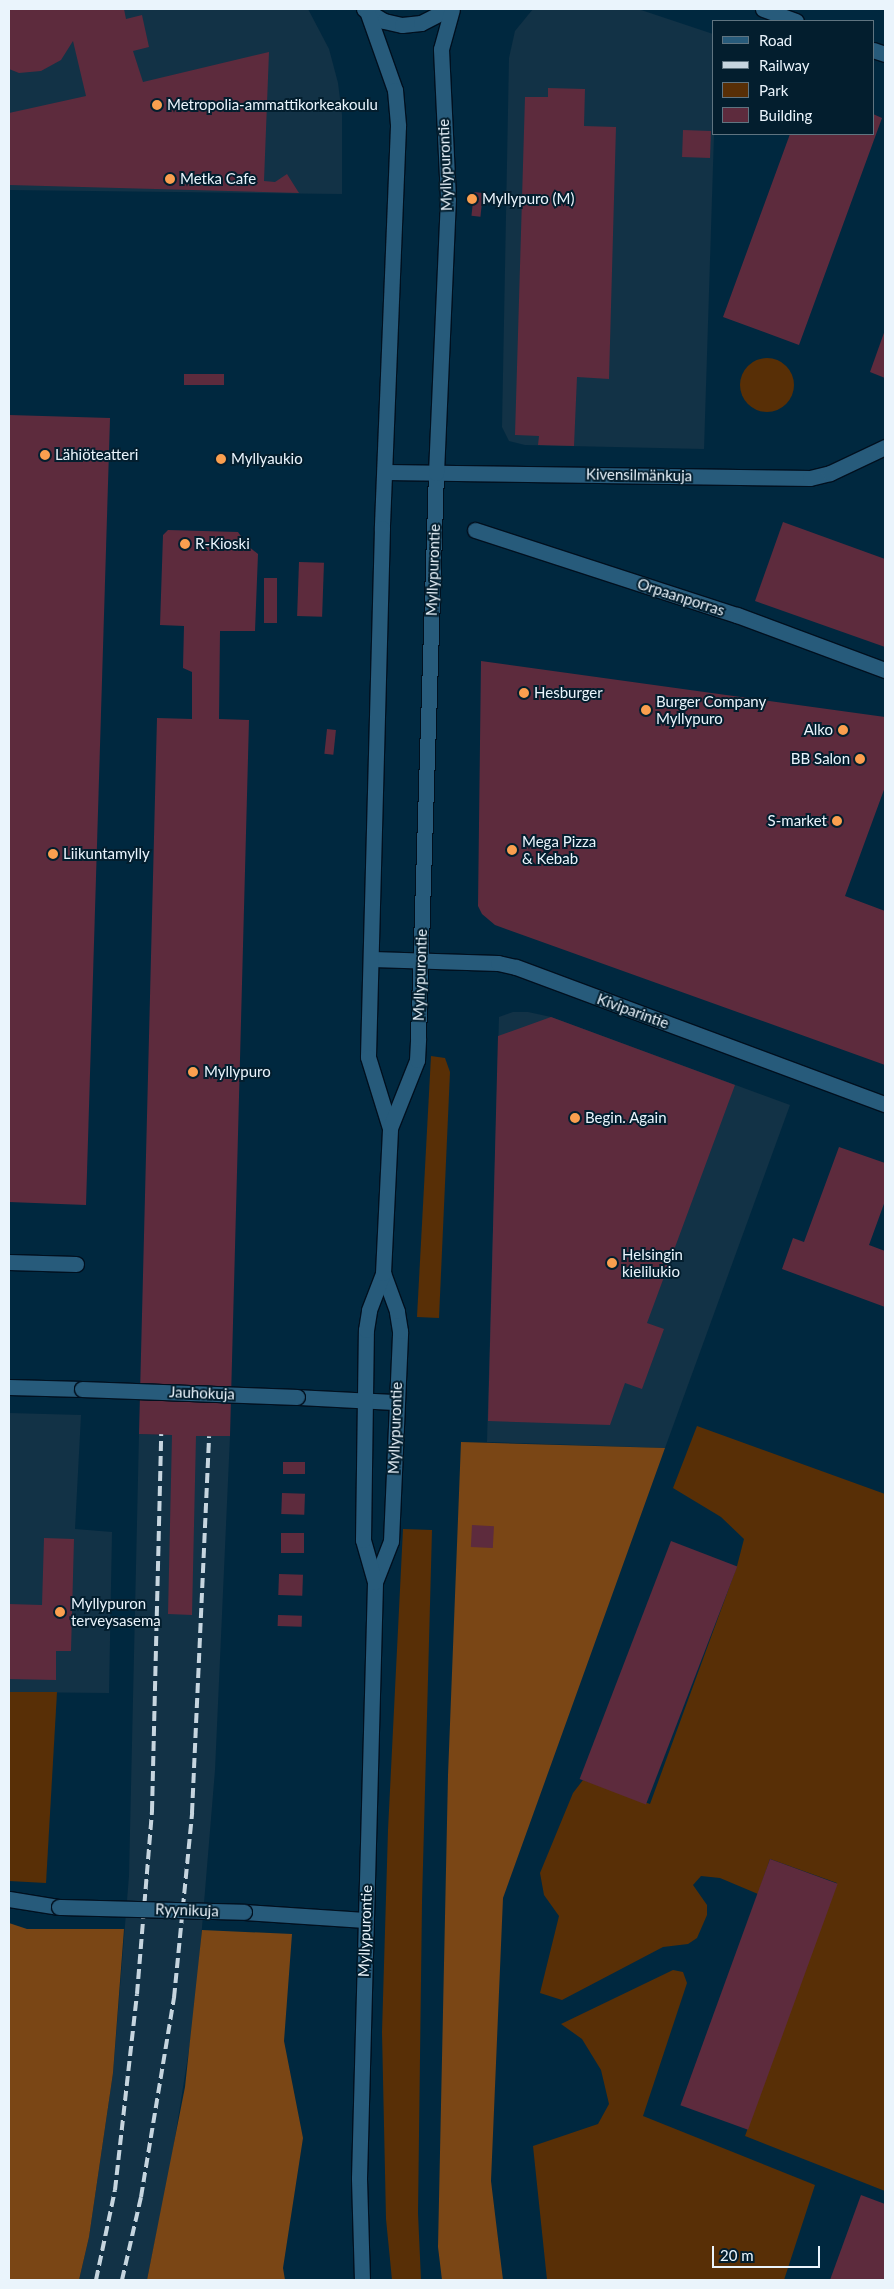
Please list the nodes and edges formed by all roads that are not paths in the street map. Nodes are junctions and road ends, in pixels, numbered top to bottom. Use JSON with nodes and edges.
{"nodes":[{"id":1,"x":449,"y":9,"type":"edge"},
{"id":2,"x":452,"y":9,"type":"edge"},
{"id":3,"x":763,"y":9,"type":"edge"},
{"id":4,"x":366,"y":10,"type":"edge"},
{"id":5,"x":793,"y":20,"type":"edge"},
{"id":6,"x":885,"y":447,"type":"edge"},
{"id":7,"x":386,"y":472,"type":"junction"},
{"id":8,"x":436,"y":473,"type":"junction"},
{"id":9,"x":475,"y":530,"type":"dead end"},
{"id":10,"x":885,"y":670,"type":"edge"},
{"id":11,"x":372,"y":959,"type":"junction"},
{"id":12,"x":421,"y":960,"type":"junction"},
{"id":13,"x":885,"y":1104,"type":"edge"},
{"id":14,"x":390,"y":1128,"type":"junction"},
{"id":15,"x":9,"y":1262,"type":"edge"},
{"id":16,"x":76,"y":1264,"type":"dead end"},
{"id":17,"x":383,"y":1273,"type":"junction"},
{"id":18,"x":9,"y":1387,"type":"edge"},
{"id":19,"x":366,"y":1401,"type":"junction"},
{"id":20,"x":396,"y":1402,"type":"junction"},
{"id":21,"x":375,"y":1582,"type":"junction"},
{"id":22,"x":9,"y":1899,"type":"edge"},
{"id":23,"x":365,"y":1920,"type":"junction"},
{"id":24,"x":362,"y":2280,"type":"edge"}],
"edges":[{"from":1,"to":4,"type":"main road"},
{"from":2,"to":8,"type":"main road","name":"Myllypurontie"},
{"from":3,"to":5,"type":"main road"},
{"from":4,"to":7,"type":"main road","name":"Myllypurontie"},
{"from":6,"to":8,"type":"main road","name":"Kivensilmänkuja"},
{"from":7,"to":8,"type":"main road","name":"Kivensilmänkuja"},
{"from":7,"to":11,"type":"main road","name":"Myllypurontie"},
{"from":8,"to":12,"type":"main road","name":"Myllypurontie"},
{"from":9,"to":10,"type":"main road","name":"Orpaanporras"},
{"from":11,"to":12,"type":"main road","name":"Kiviparintie"},
{"from":11,"to":14,"type":"main road","name":"Myllypurontie"},
{"from":12,"to":13,"type":"main road","name":"Kiviparintie"},
{"from":12,"to":14,"type":"main road","name":"Myllypurontie"},
{"from":14,"to":17,"type":"main road","name":"Myllypurontie"},
{"from":15,"to":16,"type":"main road"},
{"from":17,"to":19,"type":"main road","name":"Myllypurontie"},
{"from":17,"to":20,"type":"main road","name":"Myllypurontie"},
{"from":18,"to":19,"type":"main road","name":"Jauhokuja","bridge":true},
{"from":19,"to":20,"type":"main road","name":"Jauhokuja"},
{"from":19,"to":21,"type":"main road","name":"Myllypurontie"},
{"from":20,"to":21,"type":"main road","name":"Myllypurontie"},
{"from":21,"to":23,"type":"main road","name":"Myllypurontie"},
{"from":22,"to":23,"type":"main road","name":"Ryynikuja","bridge":true},
{"from":23,"to":24,"type":"main road","name":"Myllypurontie"}]}
